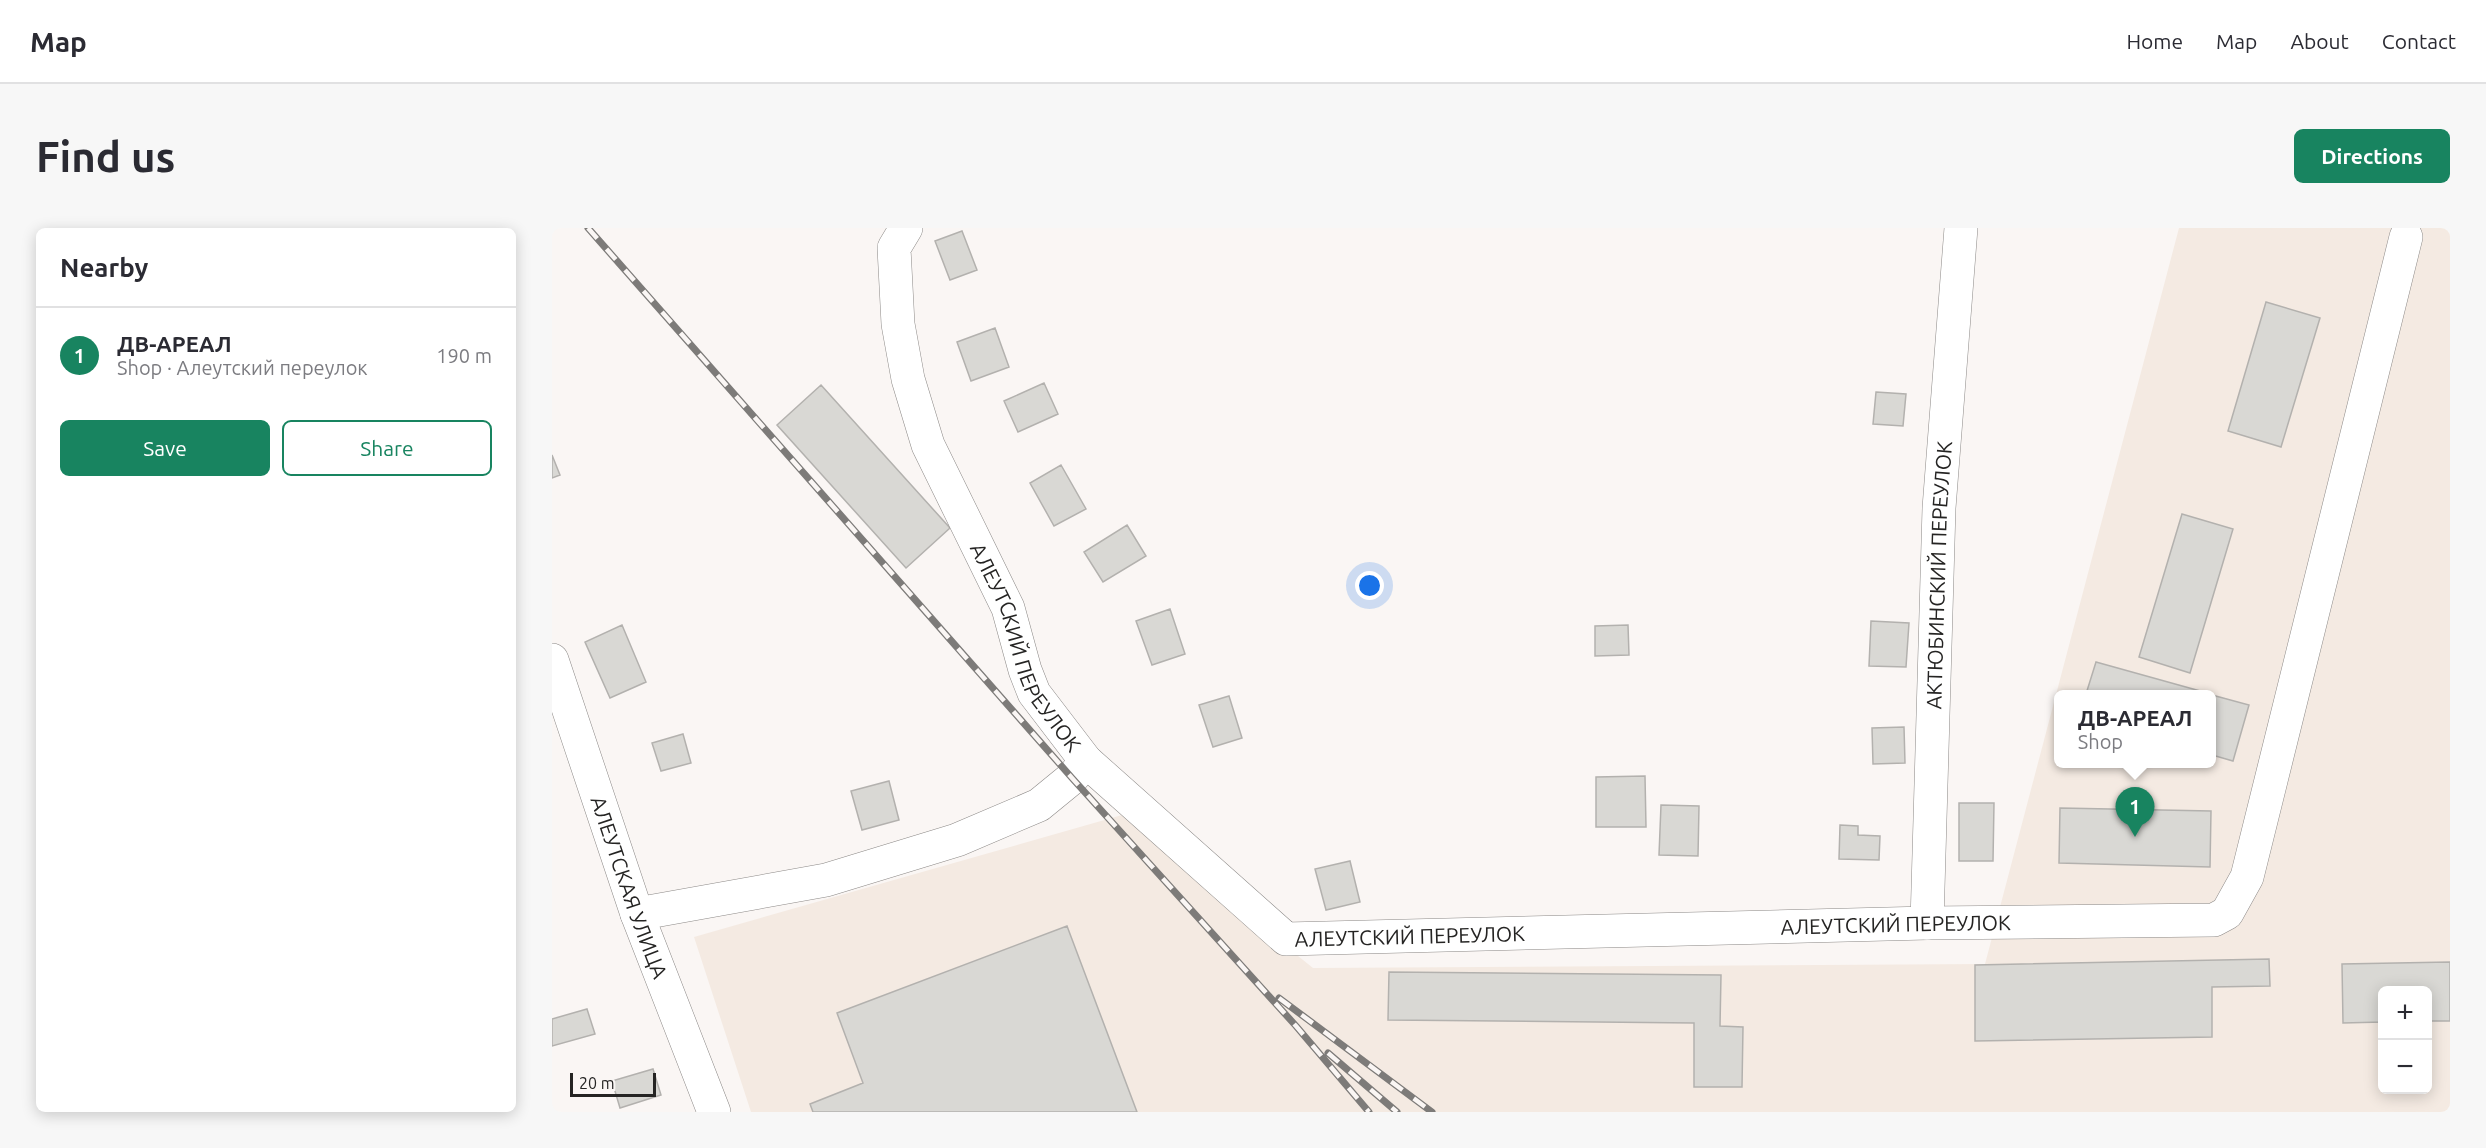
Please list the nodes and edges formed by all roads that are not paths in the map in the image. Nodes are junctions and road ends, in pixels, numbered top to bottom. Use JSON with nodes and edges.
{"nodes":[{"id":1,"x":1961,"y":228,"type":"edge"},
{"id":2,"x":2406,"y":237,"type":"dead end"},
{"id":3,"x":900,"y":238,"type":"edge"},
{"id":4,"x":552,"y":660,"type":"edge"},
{"id":5,"x":1086,"y":761,"type":"junction"},
{"id":6,"x":637,"y":914,"type":"junction"},
{"id":7,"x":1927,"y":923,"type":"junction"},
{"id":8,"x":714,"y":1112,"type":"edge"}],
"edges":[{"from":1,"to":7,"type":"street","name":"АКТЮБИНСКИЙ ПЕРЕУЛОК"},
{"from":2,"to":7,"type":"street","name":"АЛЕУТСКИЙ ПЕРЕУЛОК"},
{"from":3,"to":5,"type":"street","name":"АЛЕУТСКИЙ ПЕРЕУЛОК"},
{"from":4,"to":6,"type":"street","name":"АЛЕУТСКАЯ УЛИЦА"},
{"from":5,"to":6,"type":"street"},
{"from":5,"to":7,"type":"street","name":"АЛЕУТСКИЙ ПЕРЕУЛОК"},
{"from":6,"to":8,"type":"street","name":"АЛЕУТСКАЯ УЛИЦА"}]}
